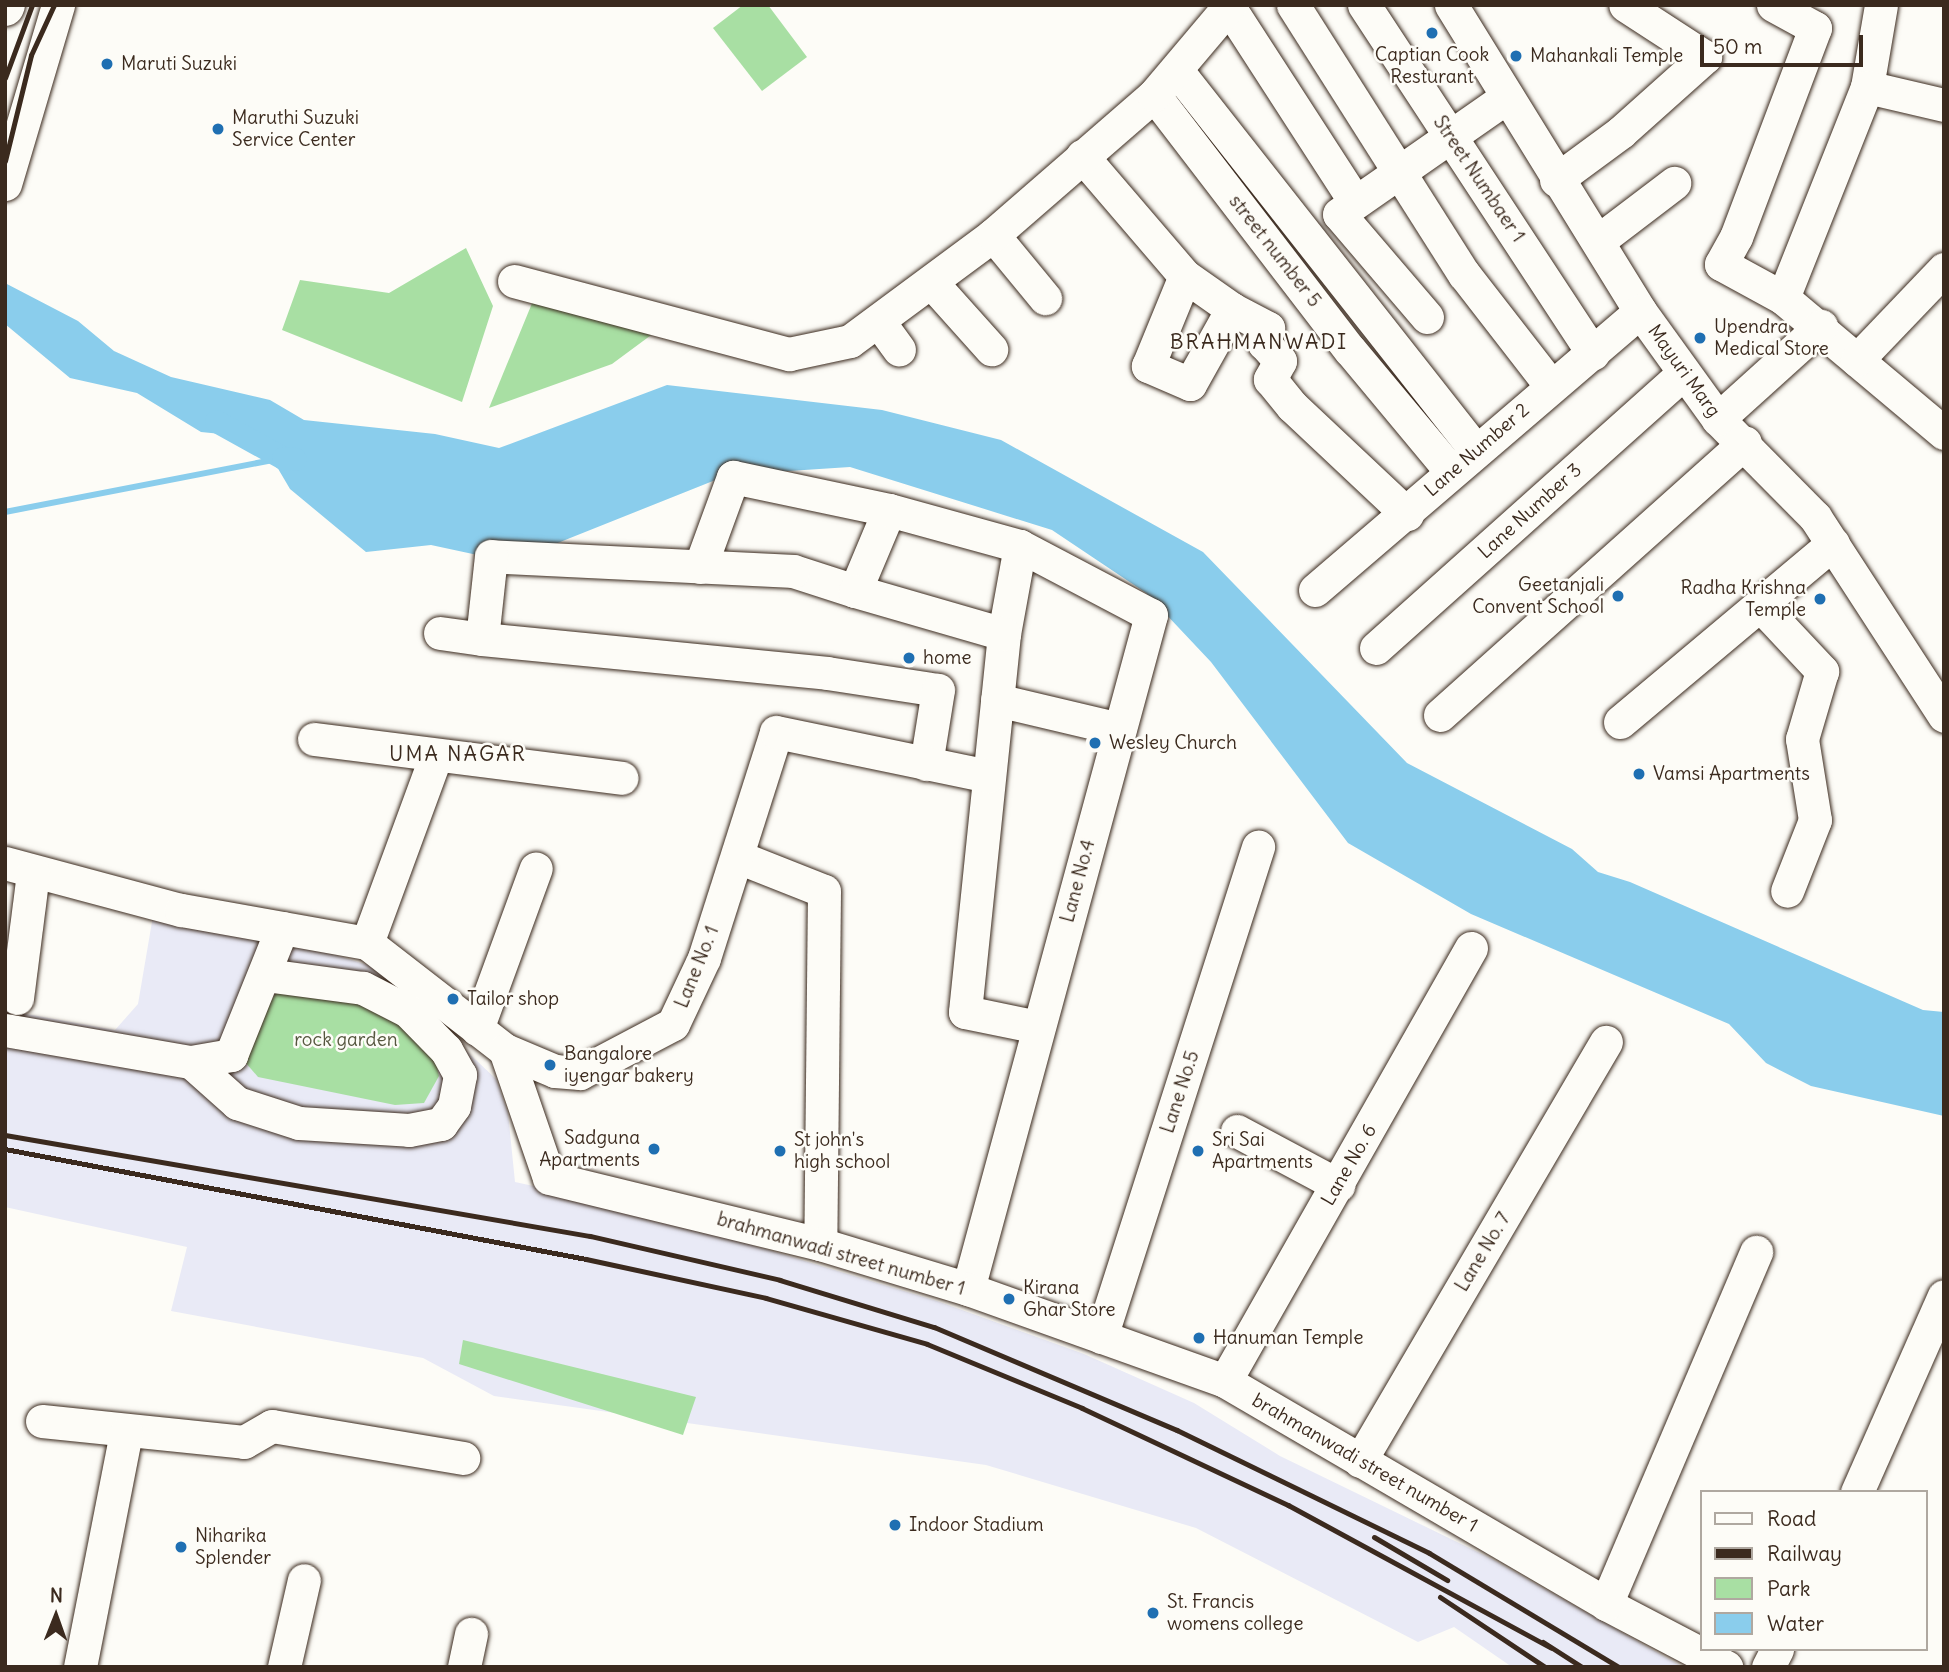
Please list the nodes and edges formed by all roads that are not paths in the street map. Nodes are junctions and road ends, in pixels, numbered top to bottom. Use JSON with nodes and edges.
{"nodes":[{"id":1,"x":58,"y":5,"type":"edge"},
{"id":2,"x":1293,"y":5,"type":"edge"},
{"id":3,"x":1364,"y":5,"type":"edge"},
{"id":4,"x":1451,"y":5,"type":"edge"},
{"id":5,"x":1625,"y":5,"type":"edge"},
{"id":6,"x":1773,"y":5,"type":"edge"},
{"id":7,"x":1881,"y":5,"type":"edge"},
{"id":8,"x":1229,"y":6,"type":"edge"},
{"id":9,"x":1178,"y":72,"type":"junction"},
{"id":10,"x":1867,"y":88,"type":"junction"},
{"id":11,"x":1154,"y":95,"type":"junction"},
{"id":12,"x":1507,"y":97,"type":"junction"},
{"id":13,"x":1944,"y":105,"type":"edge"},
{"id":14,"x":1450,"y":137,"type":"junction"},
{"id":15,"x":1082,"y":156,"type":"junction"},
{"id":16,"x":1401,"y":172,"type":"junction"},
{"id":17,"x":1556,"y":180,"type":"junction"},
{"id":18,"x":1674,"y":183,"type":"dead end"},
{"id":19,"x":5,"y":184,"type":"edge"},
{"id":20,"x":1355,"y":202,"type":"junction"},
{"id":21,"x":993,"y":235,"type":"junction"},
{"id":22,"x":1598,"y":241,"type":"junction"},
{"id":23,"x":1944,"y":269,"type":"edge"},
{"id":24,"x":1185,"y":276,"type":"junction"},
{"id":25,"x":514,"y":281,"type":"dead end"},
{"id":26,"x":932,"y":283,"type":"junction"},
{"id":27,"x":1045,"y":298,"type":"dead end"},
{"id":28,"x":1783,"y":298,"type":"junction"},
{"id":29,"x":1232,"y":309,"type":"junction"},
{"id":30,"x":1640,"y":311,"type":"junction"},
{"id":31,"x":1427,"y":317,"type":"dead end"},
{"id":32,"x":879,"y":322,"type":"junction"},
{"id":33,"x":1821,"y":326,"type":"junction"},
{"id":34,"x":991,"y":349,"type":"dead end"},
{"id":35,"x":899,"y":350,"type":"dead end"},
{"id":36,"x":1593,"y":353,"type":"junction"},
{"id":37,"x":1857,"y":360,"type":"junction"},
{"id":38,"x":1684,"y":373,"type":"junction"},
{"id":39,"x":1551,"y":386,"type":"junction"},
{"id":40,"x":1718,"y":419,"type":"junction"},
{"id":41,"x":1941,"y":424,"type":"edge"},
{"id":42,"x":1745,"y":442,"type":"junction"},
{"id":43,"x":1463,"y":460,"type":"junction"},
{"id":44,"x":889,"y":510,"type":"junction"},
{"id":45,"x":1407,"y":513,"type":"junction"},
{"id":46,"x":1833,"y":542,"type":"junction"},
{"id":47,"x":1020,"y":546,"type":"junction"},
{"id":48,"x":700,"y":567,"type":"junction"},
{"id":49,"x":1315,"y":590,"type":"dead end"},
{"id":50,"x":855,"y":591,"type":"junction"},
{"id":51,"x":1760,"y":605,"type":"junction"},
{"id":52,"x":440,"y":633,"type":"dead end"},
{"id":53,"x":1004,"y":634,"type":"junction"},
{"id":54,"x":482,"y":639,"type":"junction"},
{"id":55,"x":1377,"y":648,"type":"dead end"},
{"id":56,"x":997,"y":700,"type":"junction"},
{"id":57,"x":1440,"y":715,"type":"dead end"},
{"id":58,"x":1944,"y":716,"type":"edge"},
{"id":59,"x":1620,"y":722,"type":"dead end"},
{"id":60,"x":1120,"y":729,"type":"junction"},
{"id":61,"x":314,"y":739,"type":"dead end"},
{"id":62,"x":436,"y":755,"type":"junction"},
{"id":63,"x":926,"y":764,"type":"junction"},
{"id":64,"x":989,"y":776,"type":"junction"},
{"id":65,"x":622,"y":778,"type":"dead end"},
{"id":66,"x":1258,"y":848,"type":"dead end"},
{"id":67,"x":738,"y":857,"type":"junction"},
{"id":68,"x":19,"y":868,"type":"edge"},
{"id":69,"x":536,"y":868,"type":"dead end"},
{"id":70,"x":1787,"y":891,"type":"dead end"},
{"id":71,"x":282,"y":928,"type":"junction"},
{"id":72,"x":367,"y":943,"type":"junction"},
{"id":73,"x":1471,"y":948,"type":"dead end"},
{"id":74,"x":265,"y":975,"type":"junction"},
{"id":75,"x":17,"y":998,"type":"dead end"},
{"id":76,"x":1038,"y":1027,"type":"junction"},
{"id":77,"x":477,"y":1029,"type":"junction"},
{"id":78,"x":5,"y":1030,"type":"edge"},
{"id":79,"x":1606,"y":1042,"type":"dead end"},
{"id":80,"x":505,"y":1050,"type":"junction"},
{"id":81,"x":191,"y":1062,"type":"junction"},
{"id":82,"x":1237,"y":1131,"type":"dead end"},
{"id":83,"x":1338,"y":1185,"type":"junction"},
{"id":84,"x":820,"y":1244,"type":"junction"},
{"id":85,"x":1756,"y":1252,"type":"dead end"},
{"id":86,"x":968,"y":1289,"type":"junction"},
{"id":87,"x":1944,"y":1296,"type":"edge"},
{"id":88,"x":1101,"y":1337,"type":"junction"},
{"id":89,"x":1225,"y":1381,"type":"junction"},
{"id":90,"x":42,"y":1421,"type":"dead end"},
{"id":91,"x":126,"y":1432,"type":"junction"},
{"id":92,"x":463,"y":1458,"type":"dead end"},
{"id":93,"x":1360,"y":1461,"type":"junction"},
{"id":94,"x":1858,"y":1490,"type":"edge"},
{"id":95,"x":304,"y":1580,"type":"dead end"},
{"id":96,"x":1606,"y":1604,"type":"junction"},
{"id":97,"x":471,"y":1634,"type":"dead end"},
{"id":98,"x":1776,"y":1651,"type":"edge"},
{"id":99,"x":80,"y":1667,"type":"edge"},
{"id":100,"x":284,"y":1667,"type":"edge"},
{"id":101,"x":464,"y":1667,"type":"edge"},
{"id":102,"x":1726,"y":1667,"type":"edge"},
{"id":103,"x":1768,"y":1667,"type":"edge"}],
"edges":[{"from":1,"to":19,"type":"street"},
{"from":2,"to":16,"type":"street"},
{"from":3,"to":14,"type":"street","name":"Street Numbaer 1"},
{"from":4,"to":12,"type":"street","name":"Mayuri Marg"},
{"from":5,"to":17,"type":"street"},
{"from":6,"to":28,"type":"street"},
{"from":7,"to":10,"type":"street"},
{"from":8,"to":9,"type":"street"},
{"from":8,"to":20,"type":"street"},
{"from":9,"to":11,"type":"street"},
{"from":9,"to":43,"type":"street"},
{"from":10,"to":13,"type":"street"},
{"from":10,"to":28,"type":"street"},
{"from":11,"to":15,"type":"street"},
{"from":11,"to":43,"type":"street","name":"street number 5"},
{"from":12,"to":14,"type":"street"},
{"from":12,"to":17,"type":"street","name":"Mayuri Marg"},
{"from":14,"to":16,"type":"street"},
{"from":14,"to":36,"type":"street","name":"Street Numbaer 1"},
{"from":15,"to":21,"type":"street"},
{"from":15,"to":24,"type":"street"},
{"from":16,"to":20,"type":"street"},
{"from":16,"to":39,"type":"street"},
{"from":17,"to":22,"type":"street","name":"Mayuri Marg"},
{"from":18,"to":22,"type":"street"},
{"from":20,"to":31,"type":"street"},
{"from":21,"to":26,"type":"street"},
{"from":21,"to":27,"type":"street"},
{"from":22,"to":30,"type":"street","name":"Mayuri Marg"},
{"from":23,"to":37,"type":"street"},
{"from":24,"to":29,"type":"street"},
{"from":24,"to":29,"type":"street"},
{"from":25,"to":32,"type":"street"},
{"from":26,"to":32,"type":"street"},
{"from":26,"to":34,"type":"street"},
{"from":28,"to":33,"type":"street"},
{"from":29,"to":45,"type":"street"},
{"from":30,"to":36,"type":"street","name":"Lane Number 2"},
{"from":30,"to":38,"type":"street","name":"Mayuri Marg"},
{"from":32,"to":35,"type":"street"},
{"from":33,"to":37,"type":"street"},
{"from":33,"to":40,"type":"street"},
{"from":36,"to":39,"type":"street","name":"Lane Number 2"},
{"from":37,"to":41,"type":"street"},
{"from":38,"to":40,"type":"street","name":"Mayuri Marg"},
{"from":38,"to":55,"type":"street","name":"Lane Number 3"},
{"from":39,"to":43,"type":"street","name":"Lane Number 2"},
{"from":40,"to":42,"type":"street","name":"Mayuri Marg"},
{"from":42,"to":46,"type":"street","name":"Mayuri Marg"},
{"from":42,"to":57,"type":"street"},
{"from":43,"to":45,"type":"street","name":"Lane Number 2"},
{"from":44,"to":47,"type":"street"},
{"from":44,"to":48,"type":"street"},
{"from":44,"to":50,"type":"street"},
{"from":45,"to":49,"type":"street","name":"Lane Number 2"},
{"from":46,"to":51,"type":"street"},
{"from":46,"to":58,"type":"street","name":"Mayuri Marg"},
{"from":47,"to":53,"type":"street"},
{"from":47,"to":60,"type":"street","name":"Lane No.4"},
{"from":48,"to":50,"type":"street"},
{"from":48,"to":54,"type":"street"},
{"from":50,"to":53,"type":"street"},
{"from":51,"to":59,"type":"street"},
{"from":51,"to":70,"type":"street"},
{"from":52,"to":54,"type":"street"},
{"from":53,"to":56,"type":"street"},
{"from":54,"to":63,"type":"street"},
{"from":56,"to":60,"type":"street"},
{"from":56,"to":64,"type":"street"},
{"from":60,"to":76,"type":"street","name":"Lane No.4"},
{"from":61,"to":62,"type":"street"},
{"from":62,"to":65,"type":"street"},
{"from":62,"to":72,"type":"street"},
{"from":63,"to":64,"type":"street"},
{"from":63,"to":67,"type":"street","name":"Lane No. 1"},
{"from":64,"to":76,"type":"street"},
{"from":66,"to":88,"type":"street","name":"Lane No.5"},
{"from":67,"to":80,"type":"street","name":"Lane No. 1"},
{"from":67,"to":84,"type":"street"},
{"from":68,"to":71,"type":"street"},
{"from":68,"to":75,"type":"street"},
{"from":69,"to":77,"type":"street"},
{"from":71,"to":72,"type":"street"},
{"from":71,"to":74,"type":"street"},
{"from":72,"to":77,"type":"street"},
{"from":73,"to":83,"type":"street","name":"Lane No. 6"},
{"from":74,"to":81,"type":"street"},
{"from":74,"to":81,"type":"street"},
{"from":76,"to":86,"type":"street","name":"Lane No.4"},
{"from":77,"to":80,"type":"street"},
{"from":78,"to":81,"type":"street"},
{"from":79,"to":93,"type":"street","name":"Lane No. 7"},
{"from":80,"to":84,"type":"street","name":"brahmanwadi street number 1"},
{"from":82,"to":83,"type":"street"},
{"from":83,"to":89,"type":"street","name":"Lane No. 6"},
{"from":84,"to":86,"type":"street","name":"brahmanwadi street number 1"},
{"from":85,"to":96,"type":"street"},
{"from":86,"to":88,"type":"street","name":"brahmanwadi street number 1"},
{"from":87,"to":94,"type":"street"},
{"from":88,"to":89,"type":"street","name":"brahmanwadi street number 1"},
{"from":89,"to":93,"type":"street","name":"brahmanwadi street number 1"},
{"from":90,"to":91,"type":"street"},
{"from":91,"to":92,"type":"street"},
{"from":91,"to":99,"type":"street"},
{"from":93,"to":96,"type":"street","name":"brahmanwadi street number 1"},
{"from":95,"to":100,"type":"street"},
{"from":96,"to":102,"type":"street","name":"brahmanwadi street number 1"},
{"from":97,"to":101,"type":"street"},
{"from":98,"to":103,"type":"street"}]}
